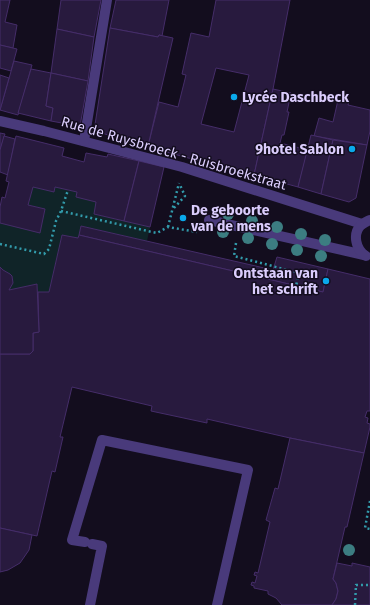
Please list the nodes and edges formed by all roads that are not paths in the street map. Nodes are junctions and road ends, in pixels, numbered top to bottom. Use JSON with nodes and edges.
{"nodes":[{"id":1,"x":107,"y":0,"type":"edge"},
{"id":2,"x":0,"y":121,"type":"edge"},
{"id":3,"x":84,"y":141,"type":"junction"},
{"id":4,"x":209,"y":220,"type":"dead end"},
{"id":5,"x":366,"y":222,"type":"edge"},
{"id":6,"x":367,"y":257,"type":"edge"},
{"id":7,"x":90,"y":605,"type":"edge"},
{"id":8,"x":217,"y":605,"type":"edge"}],
"edges":[{"from":1,"to":3,"type":"street"},
{"from":2,"to":3,"type":"street","name":"Rue de Ruysbroeck - Ruisbroekstraat"},
{"from":3,"to":5,"type":"street","name":"Rue de Ruysbroeck - Ruisbroekstraat"},
{"from":4,"to":6,"type":"street"},
{"from":5,"to":6,"type":"street","name":"Rue de Ruysbroeck - Ruisbroekstraat"},
{"from":7,"to":8,"type":"street"}]}
